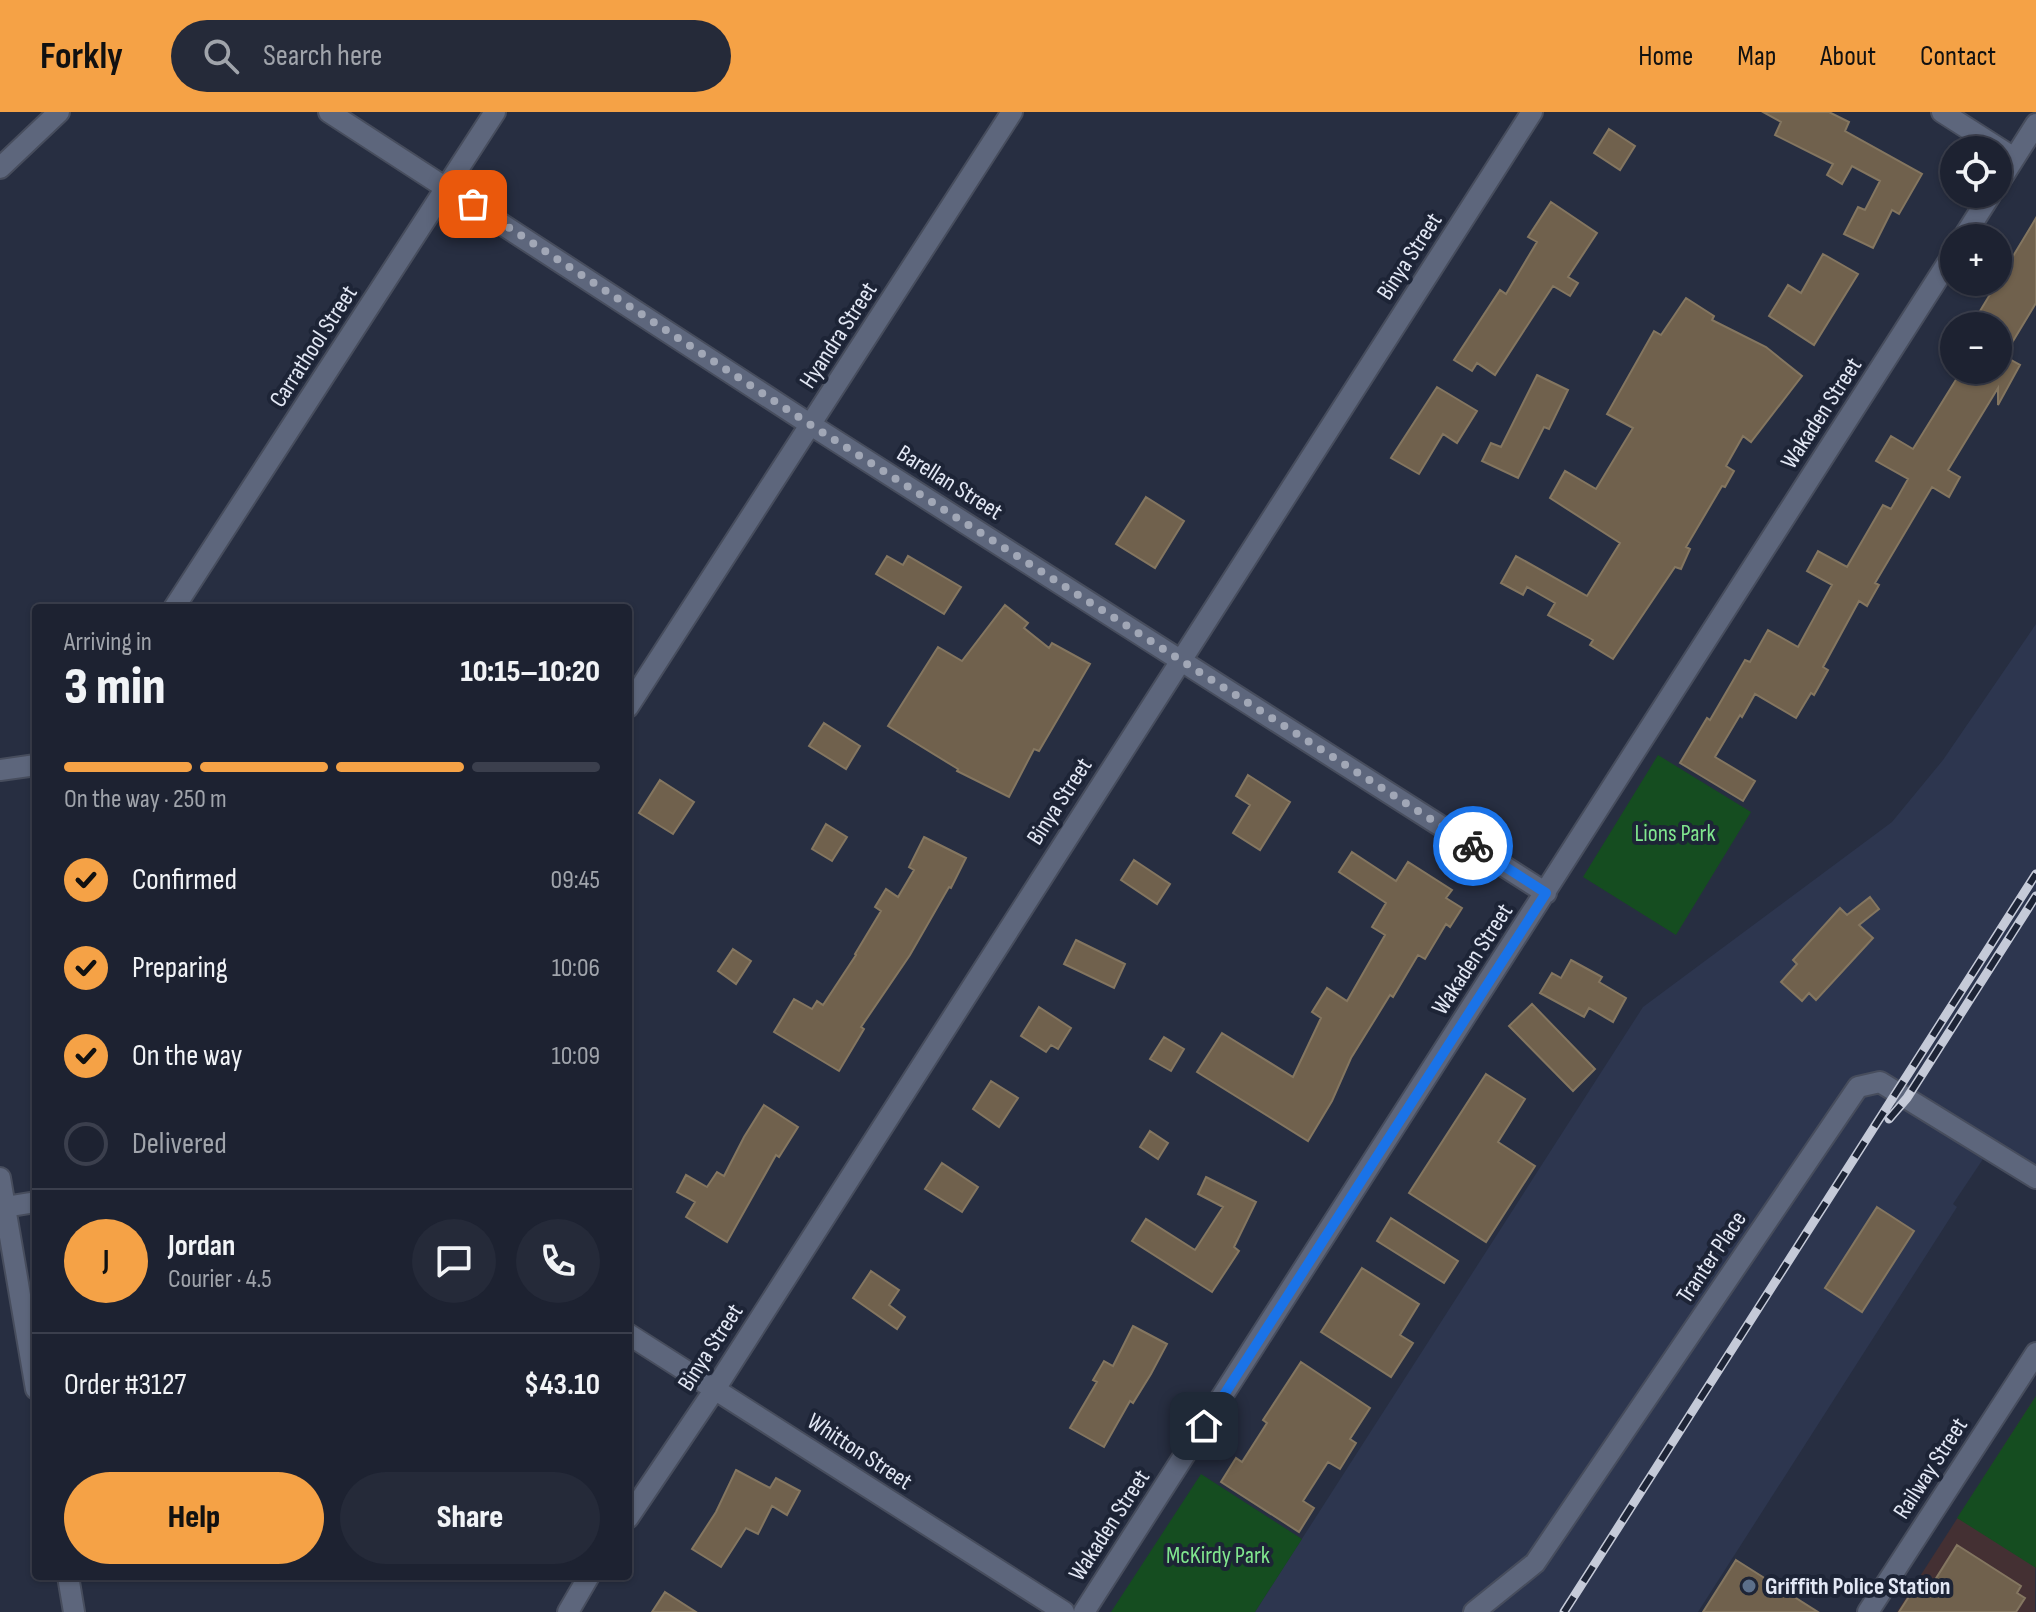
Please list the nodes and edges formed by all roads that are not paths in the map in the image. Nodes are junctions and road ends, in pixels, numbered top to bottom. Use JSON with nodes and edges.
{"nodes":[{"id":1,"x":59,"y":112,"type":"edge"},
{"id":2,"x":329,"y":112,"type":"edge"},
{"id":3,"x":495,"y":112,"type":"edge"},
{"id":4,"x":1012,"y":112,"type":"edge"},
{"id":5,"x":1532,"y":112,"type":"edge"},
{"id":6,"x":1942,"y":112,"type":"edge"},
{"id":7,"x":2036,"y":124,"type":"edge"},
{"id":8,"x":2014,"y":158,"type":"junction"},
{"id":9,"x":2012,"y":161,"type":"edge"},
{"id":10,"x":0,"y":168,"type":"edge"},
{"id":11,"x":447,"y":187,"type":"junction"},
{"id":12,"x":1940,"y":275,"type":"edge"},
{"id":13,"x":811,"y":425,"type":"junction"},
{"id":14,"x":177,"y":604,"type":"edge"},
{"id":15,"x":1180,"y":659,"type":"junction"},
{"id":16,"x":632,"y":701,"type":"edge"},
{"id":17,"x":32,"y":766,"type":"edge"},
{"id":18,"x":0,"y":770,"type":"edge"},
{"id":19,"x":1546,"y":893,"type":"junction"},
{"id":20,"x":0,"y":1178,"type":"edge"},
{"id":21,"x":2036,"y":1178,"type":"edge"},
{"id":22,"x":32,"y":1203,"type":"edge"},
{"id":23,"x":5,"y":1207,"type":"junction"},
{"id":24,"x":632,"y":1337,"type":"edge"},
{"id":25,"x":2036,"y":1353,"type":"edge"},
{"id":26,"x":32,"y":1366,"type":"edge"},
{"id":27,"x":715,"y":1389,"type":"junction"},
{"id":28,"x":632,"y":1512,"type":"edge"},
{"id":29,"x":69,"y":1580,"type":"edge"},
{"id":30,"x":587,"y":1580,"type":"edge"},
{"id":31,"x":74,"y":1612,"type":"edge"},
{"id":32,"x":568,"y":1612,"type":"edge"},
{"id":33,"x":1064,"y":1612,"type":"edge"},
{"id":34,"x":1084,"y":1612,"type":"edge"},
{"id":35,"x":1474,"y":1612,"type":"edge"},
{"id":36,"x":1868,"y":1612,"type":"edge"}],
"edges":[{"from":1,"to":10,"type":"street"},
{"from":2,"to":11,"type":"street","name":"Barellan Street"},
{"from":3,"to":11,"type":"street","name":"Carrathool Street"},
{"from":4,"to":13,"type":"street","name":"Hyandra Street"},
{"from":5,"to":15,"type":"street","name":"Binya Street"},
{"from":6,"to":8,"type":"street"},
{"from":7,"to":8,"type":"street"},
{"from":8,"to":9,"type":"street"},
{"from":11,"to":13,"type":"street","name":"Barellan Street"},
{"from":11,"to":14,"type":"street","name":"Carrathool Street"},
{"from":12,"to":19,"type":"street","name":"Wakaden Street"},
{"from":13,"to":15,"type":"street","name":"Barellan Street"},
{"from":13,"to":16,"type":"street","name":"Hyandra Street"},
{"from":15,"to":19,"type":"street","name":"Barellan Street"},
{"from":15,"to":27,"type":"street","name":"Binya Street"},
{"from":17,"to":18,"type":"street"},
{"from":19,"to":34,"type":"street","name":"Wakaden Street"},
{"from":20,"to":23,"type":"street"},
{"from":21,"to":35,"type":"street","name":"Tranter Place"},
{"from":22,"to":23,"type":"street"},
{"from":23,"to":26,"type":"street"},
{"from":24,"to":27,"type":"street","name":"Whitton Street"},
{"from":25,"to":36,"type":"street","name":"Railway Street"},
{"from":27,"to":28,"type":"street","name":"Binya Street"},
{"from":27,"to":33,"type":"street","name":"Whitton Street"},
{"from":29,"to":31,"type":"street"},
{"from":30,"to":32,"type":"street"}]}
